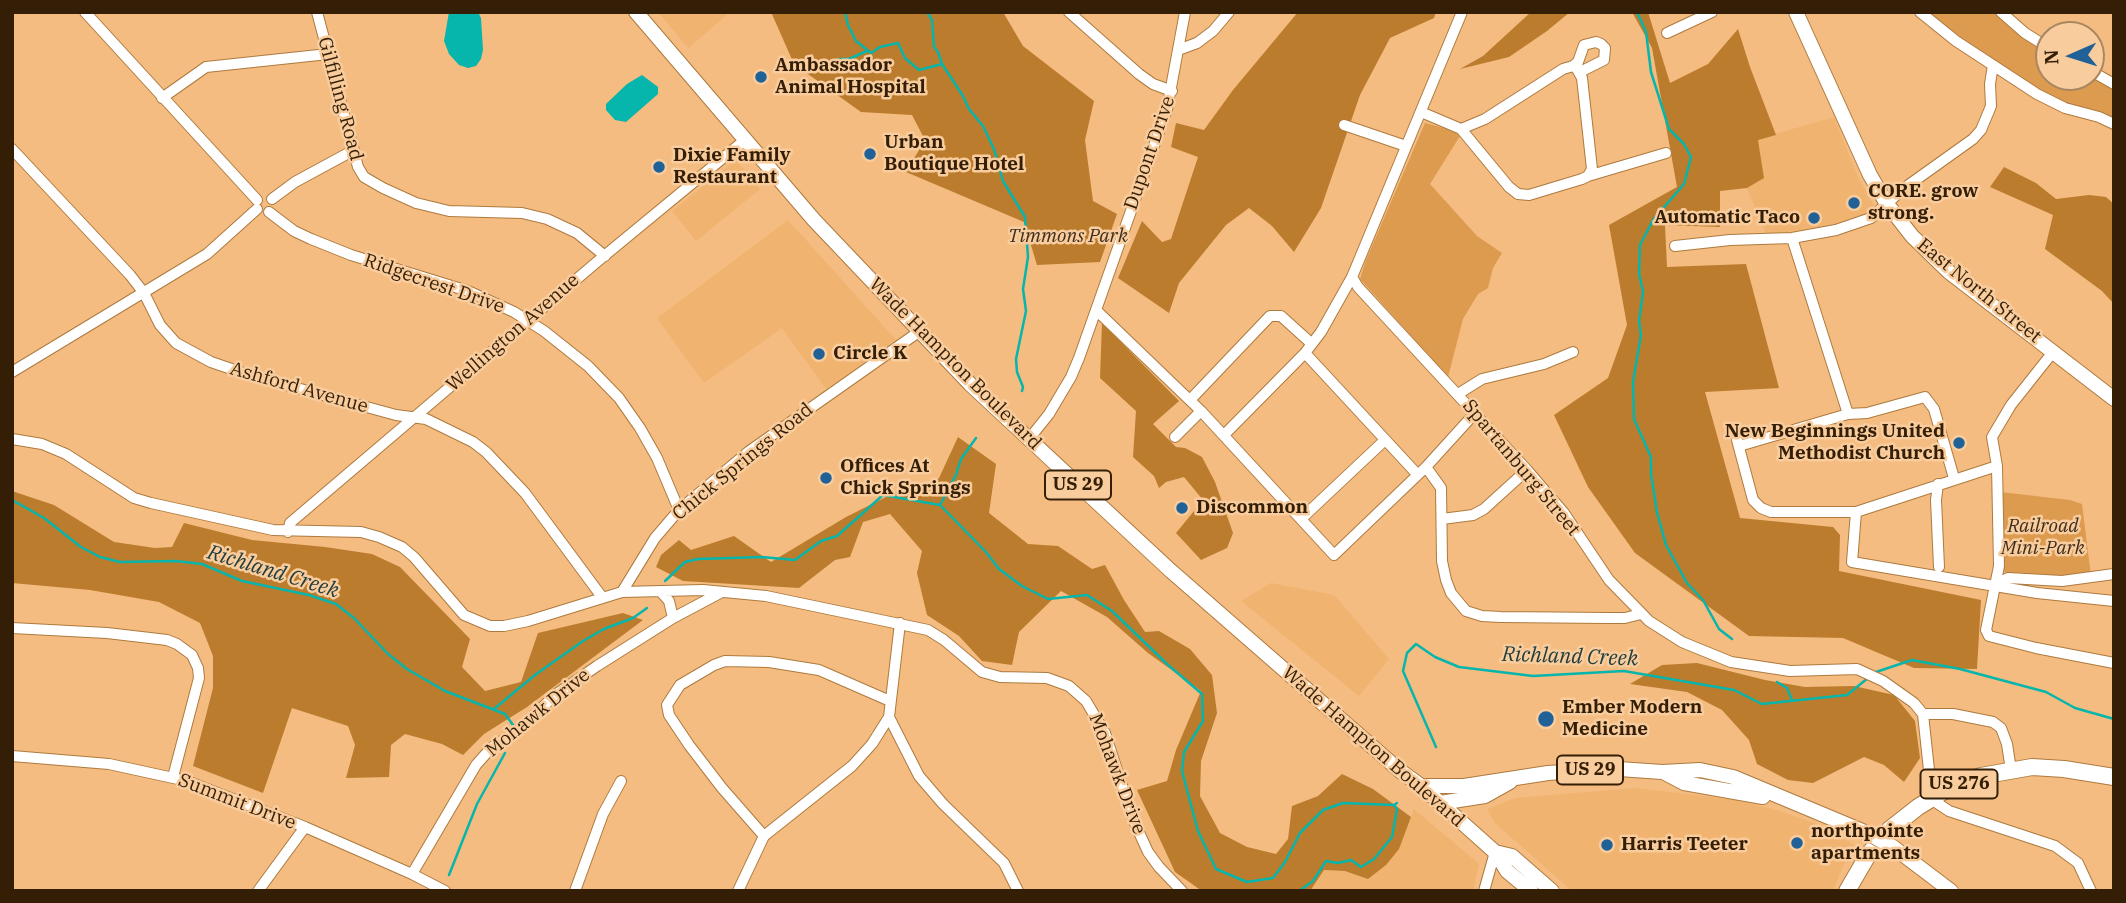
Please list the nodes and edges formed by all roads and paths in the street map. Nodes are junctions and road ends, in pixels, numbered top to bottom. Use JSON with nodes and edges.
{"nodes":[{"id":1,"x":85,"y":12,"type":"edge"},
{"id":2,"x":317,"y":12,"type":"edge"},
{"id":3,"x":636,"y":12,"type":"edge"},
{"id":4,"x":1069,"y":12,"type":"edge"},
{"id":5,"x":1185,"y":12,"type":"edge"},
{"id":6,"x":1229,"y":12,"type":"edge"},
{"id":7,"x":1462,"y":12,"type":"edge"},
{"id":8,"x":1712,"y":12,"type":"edge"},
{"id":9,"x":1796,"y":12,"type":"edge"},
{"id":10,"x":1920,"y":12,"type":"edge"},
{"id":11,"x":2001,"y":12,"type":"edge"},
{"id":12,"x":1667,"y":33,"type":"dead end"},
{"id":13,"x":2035,"y":39,"type":"edge"},
{"id":14,"x":1178,"y":50,"type":"junction"},
{"id":15,"x":328,"y":54,"type":"junction"},
{"id":16,"x":1993,"y":65,"type":"junction"},
{"id":17,"x":1172,"y":91,"type":"junction"},
{"id":18,"x":163,"y":98,"type":"junction"},
{"id":19,"x":1421,"y":112,"type":"junction"},
{"id":20,"x":2113,"y":123,"type":"edge"},
{"id":21,"x":1344,"y":125,"type":"dead end"},
{"id":22,"x":1461,"y":130,"type":"junction"},
{"id":23,"x":746,"y":139,"type":"junction"},
{"id":24,"x":1406,"y":146,"type":"junction"},
{"id":25,"x":12,"y":149,"type":"edge"},
{"id":26,"x":354,"y":150,"type":"junction"},
{"id":27,"x":1665,"y":153,"type":"dead end"},
{"id":28,"x":1588,"y":176,"type":"junction"},
{"id":29,"x":272,"y":199,"type":"junction"},
{"id":30,"x":257,"y":204,"type":"junction"},
{"id":31,"x":1887,"y":204,"type":"junction"},
{"id":32,"x":269,"y":212,"type":"junction"},
{"id":33,"x":1792,"y":238,"type":"junction"},
{"id":34,"x":1675,"y":246,"type":"dead end"},
{"id":35,"x":605,"y":256,"type":"junction"},
{"id":36,"x":1352,"y":277,"type":"junction"},
{"id":37,"x":144,"y":293,"type":"junction"},
{"id":38,"x":1096,"y":310,"type":"junction"},
{"id":39,"x":528,"y":321,"type":"junction"},
{"id":40,"x":920,"y":331,"type":"junction"},
{"id":41,"x":1309,"y":349,"type":"junction"},
{"id":42,"x":1573,"y":352,"type":"dead end"},
{"id":43,"x":2053,"y":352,"type":"junction"},
{"id":44,"x":12,"y":372,"type":"edge"},
{"id":45,"x":1458,"y":394,"type":"junction"},
{"id":46,"x":2114,"y":399,"type":"edge"},
{"id":47,"x":1190,"y":400,"type":"junction"},
{"id":48,"x":1201,"y":411,"type":"junction"},
{"id":49,"x":1475,"y":413,"type":"junction"},
{"id":50,"x":1848,"y":414,"type":"junction"},
{"id":51,"x":415,"y":417,"type":"junction"},
{"id":52,"x":1224,"y":435,"type":"junction"},
{"id":53,"x":1175,"y":437,"type":"dead end"},
{"id":54,"x":12,"y":439,"type":"edge"},
{"id":55,"x":1028,"y":439,"type":"junction"},
{"id":56,"x":1385,"y":439,"type":"junction"},
{"id":57,"x":1997,"y":466,"type":"junction"},
{"id":58,"x":1422,"y":470,"type":"junction"},
{"id":59,"x":1527,"y":470,"type":"junction"},
{"id":60,"x":1954,"y":478,"type":"junction"},
{"id":61,"x":1938,"y":484,"type":"junction"},
{"id":62,"x":679,"y":510,"type":"junction"},
{"id":63,"x":1856,"y":512,"type":"junction"},
{"id":64,"x":1301,"y":519,"type":"junction"},
{"id":65,"x":1442,"y":519,"type":"junction"},
{"id":66,"x":288,"y":532,"type":"junction"},
{"id":67,"x":1939,"y":567,"type":"dead end"},
{"id":68,"x":2114,"y":574,"type":"edge"},
{"id":69,"x":1995,"y":585,"type":"junction"},
{"id":70,"x":660,"y":591,"type":"junction"},
{"id":71,"x":622,"y":593,"type":"junction"},
{"id":72,"x":720,"y":593,"type":"junction"},
{"id":73,"x":602,"y":597,"type":"junction"},
{"id":74,"x":2114,"y":601,"type":"edge"},
{"id":75,"x":1641,"y":614,"type":"junction"},
{"id":76,"x":673,"y":618,"type":"junction"},
{"id":77,"x":900,"y":623,"type":"junction"},
{"id":78,"x":12,"y":628,"type":"edge"},
{"id":79,"x":2114,"y":663,"type":"edge"},
{"id":80,"x":890,"y":701,"type":"junction"},
{"id":81,"x":1923,"y":714,"type":"junction"},
{"id":82,"x":888,"y":717,"type":"junction"},
{"id":83,"x":12,"y":756,"type":"edge"},
{"id":84,"x":2011,"y":770,"type":"junction"},
{"id":85,"x":1662,"y":772,"type":"junction"},
{"id":86,"x":173,"y":777,"type":"junction"},
{"id":87,"x":2114,"y":777,"type":"edge"},
{"id":88,"x":1518,"y":778,"type":"junction"},
{"id":89,"x":621,"y":780,"type":"dead end"},
{"id":90,"x":1697,"y":785,"type":"junction"},
{"id":91,"x":1421,"y":786,"type":"junction"},
{"id":92,"x":1757,"y":787,"type":"junction"},
{"id":93,"x":1932,"y":797,"type":"junction"},
{"id":94,"x":1789,"y":800,"type":"junction"},
{"id":95,"x":1440,"y":803,"type":"junction"},
{"id":96,"x":305,"y":827,"type":"junction"},
{"id":97,"x":764,"y":836,"type":"junction"},
{"id":98,"x":1495,"y":852,"type":"junction"},
{"id":99,"x":412,"y":874,"type":"junction"},
{"id":100,"x":258,"y":891,"type":"edge"},
{"id":101,"x":444,"y":891,"type":"edge"},
{"id":102,"x":575,"y":891,"type":"edge"},
{"id":103,"x":738,"y":891,"type":"edge"},
{"id":104,"x":1017,"y":891,"type":"edge"},
{"id":105,"x":1182,"y":891,"type":"edge"},
{"id":106,"x":1484,"y":891,"type":"edge"},
{"id":107,"x":1531,"y":891,"type":"edge"},
{"id":108,"x":1552,"y":891,"type":"edge"},
{"id":109,"x":1847,"y":891,"type":"edge"},
{"id":110,"x":1951,"y":891,"type":"edge"},
{"id":111,"x":2091,"y":891,"type":"edge"}],
"edges":[{"from":1,"to":18,"type":"street"},
{"from":2,"to":15,"type":"street","name":"Gilfilling Road"},
{"from":3,"to":23,"type":"main road","name":"Wade Hampton Boulevard","number":"US 29"},
{"from":4,"to":17,"type":"street"},
{"from":5,"to":14,"type":"street","name":"Dupont Drive"},
{"from":6,"to":14,"type":"street"},
{"from":7,"to":19,"type":"street"},
{"from":8,"to":12,"type":"street"},
{"from":9,"to":31,"type":"main road","name":"East North Street"},
{"from":10,"to":16,"type":"street"},
{"from":11,"to":13,"type":"street"},
{"from":14,"to":17,"type":"street","name":"Dupont Drive"},
{"from":15,"to":18,"type":"street"},
{"from":15,"to":26,"type":"street","name":"Gilfilling Road"},
{"from":16,"to":20,"type":"street"},
{"from":16,"to":31,"type":"street"},
{"from":17,"to":38,"type":"street","name":"Dupont Drive"},
{"from":18,"to":30,"type":"street"},
{"from":19,"to":22,"type":"street"},
{"from":19,"to":24,"type":"street"},
{"from":21,"to":24,"type":"street"},
{"from":22,"to":28,"type":"street"},
{"from":22,"to":28,"type":"street"},
{"from":23,"to":35,"type":"street","name":"Wellington Avenue"},
{"from":23,"to":40,"type":"main road","name":"Wade Hampton Boulevard","number":"US 29"},
{"from":24,"to":36,"type":"street"},
{"from":25,"to":37,"type":"street","name":"Ashford Avenue"},
{"from":26,"to":29,"type":"street"},
{"from":26,"to":35,"type":"street","name":"Gilfilling Road"},
{"from":27,"to":28,"type":"street"},
{"from":29,"to":30,"type":"street"},
{"from":29,"to":32,"type":"street"},
{"from":30,"to":32,"type":"street"},
{"from":30,"to":37,"type":"street"},
{"from":31,"to":33,"type":"street"},
{"from":31,"to":43,"type":"main road","name":"East North Street"},
{"from":32,"to":39,"type":"street","name":"Ridgecrest Drive"},
{"from":33,"to":34,"type":"street"},
{"from":33,"to":50,"type":"street"},
{"from":35,"to":39,"type":"street","name":"Wellington Avenue"},
{"from":36,"to":41,"type":"street"},
{"from":36,"to":45,"type":"street","name":"Spartanburg Street"},
{"from":37,"to":44,"type":"street"},
{"from":37,"to":51,"type":"street","name":"Ashford Avenue"},
{"from":38,"to":47,"type":"street"},
{"from":38,"to":55,"type":"street","name":"Dupont Drive"},
{"from":39,"to":51,"type":"street","name":"Wellington Avenue"},
{"from":39,"to":62,"type":"street","name":"Ridgecrest Drive"},
{"from":40,"to":55,"type":"main road","name":"Wade Hampton Boulevard","number":"US 29"},
{"from":40,"to":62,"type":"street","name":"Chick Springs Road"},
{"from":41,"to":47,"type":"street"},
{"from":41,"to":52,"type":"street"},
{"from":41,"to":56,"type":"street"},
{"from":42,"to":45,"type":"street"},
{"from":43,"to":46,"type":"main road","name":"East North Street"},
{"from":43,"to":57,"type":"street"},
{"from":45,"to":49,"type":"street","name":"Spartanburg Street"},
{"from":47,"to":48,"type":"street"},
{"from":48,"to":52,"type":"street"},
{"from":48,"to":53,"type":"street"},
{"from":49,"to":58,"type":"street"},
{"from":49,"to":59,"type":"street","name":"Spartanburg Street"},
{"from":50,"to":60,"type":"street"},
{"from":50,"to":63,"type":"street"},
{"from":51,"to":66,"type":"street","name":"Wellington Avenue"},
{"from":51,"to":73,"type":"street","name":"Ashford Avenue"},
{"from":52,"to":64,"type":"street"},
{"from":54,"to":66,"type":"street"},
{"from":55,"to":91,"type":"main road","name":"Wade Hampton Boulevard","number":"US 29"},
{"from":56,"to":58,"type":"street"},
{"from":56,"to":64,"type":"street"},
{"from":57,"to":60,"type":"street"},
{"from":57,"to":69,"type":"street"},
{"from":58,"to":64,"type":"street"},
{"from":58,"to":65,"type":"street"},
{"from":59,"to":65,"type":"street"},
{"from":59,"to":75,"type":"street","name":"Spartanburg Street"},
{"from":60,"to":61,"type":"street"},
{"from":61,"to":63,"type":"street"},
{"from":61,"to":67,"type":"street"},
{"from":62,"to":71,"type":"street","name":"Chick Springs Road"},
{"from":63,"to":69,"type":"street"},
{"from":65,"to":75,"type":"street"},
{"from":66,"to":73,"type":"street"},
{"from":68,"to":69,"type":"street"},
{"from":69,"to":74,"type":"street"},
{"from":69,"to":79,"type":"street"},
{"from":70,"to":71,"type":"street","name":"Mohawk Drive"},
{"from":70,"to":72,"type":"street","name":"Mohawk Drive"},
{"from":70,"to":76,"type":"street"},
{"from":71,"to":73,"type":"street"},
{"from":72,"to":76,"type":"street","name":"Mohawk Drive"},
{"from":72,"to":77,"type":"street","name":"Mohawk Drive"},
{"from":75,"to":81,"type":"street","name":"Spartanburg Street"},
{"from":76,"to":99,"type":"street","name":"Mohawk Drive"},
{"from":77,"to":80,"type":"street"},
{"from":77,"to":105,"type":"street","name":"Mohawk Drive"},
{"from":78,"to":86,"type":"street"},
{"from":80,"to":82,"type":"street"},
{"from":80,"to":97,"type":"street"},
{"from":81,"to":84,"type":"street"},
{"from":81,"to":93,"type":"street"},
{"from":82,"to":97,"type":"street"},
{"from":82,"to":104,"type":"street"},
{"from":83,"to":86,"type":"street","name":"Summit Drive"},
{"from":84,"to":87,"type":"highway","number":"US 276"},
{"from":84,"to":93,"type":"highway","number":"US 276"},
{"from":85,"to":88,"type":"main road","number":"US 29"},
{"from":85,"to":90,"type":"main road","number":"US 29"},
{"from":85,"to":92,"type":"main road","number":"US 29"},
{"from":86,"to":96,"type":"street","name":"Summit Drive"},
{"from":88,"to":91,"type":"main road","number":"US 29"},
{"from":88,"to":95,"type":"main road","number":"US 29"},
{"from":89,"to":102,"type":"street"},
{"from":90,"to":92,"type":"main road"},
{"from":90,"to":94,"type":"main road","number":"US 29"},
{"from":91,"to":95,"type":"main road","name":"Wade Hampton Boulevard"},
{"from":92,"to":94,"type":"main road","number":"US 29"},
{"from":93,"to":109,"type":"highway","number":"US 276"},
{"from":93,"to":111,"type":"street"},
{"from":94,"to":110,"type":"main road","number":"US 29","bridge":true},
{"from":95,"to":98,"type":"main road","name":"Wade Hampton Boulevard"},
{"from":96,"to":99,"type":"street","name":"Summit Drive"},
{"from":96,"to":100,"type":"street"},
{"from":97,"to":103,"type":"street"},
{"from":98,"to":106,"type":"street"},
{"from":98,"to":107,"type":"main road","name":"Wade Hampton Boulevard"},
{"from":98,"to":108,"type":"main road","name":"Wade Hampton Boulevard"},
{"from":99,"to":101,"type":"street","name":"Summit Drive"}]}
